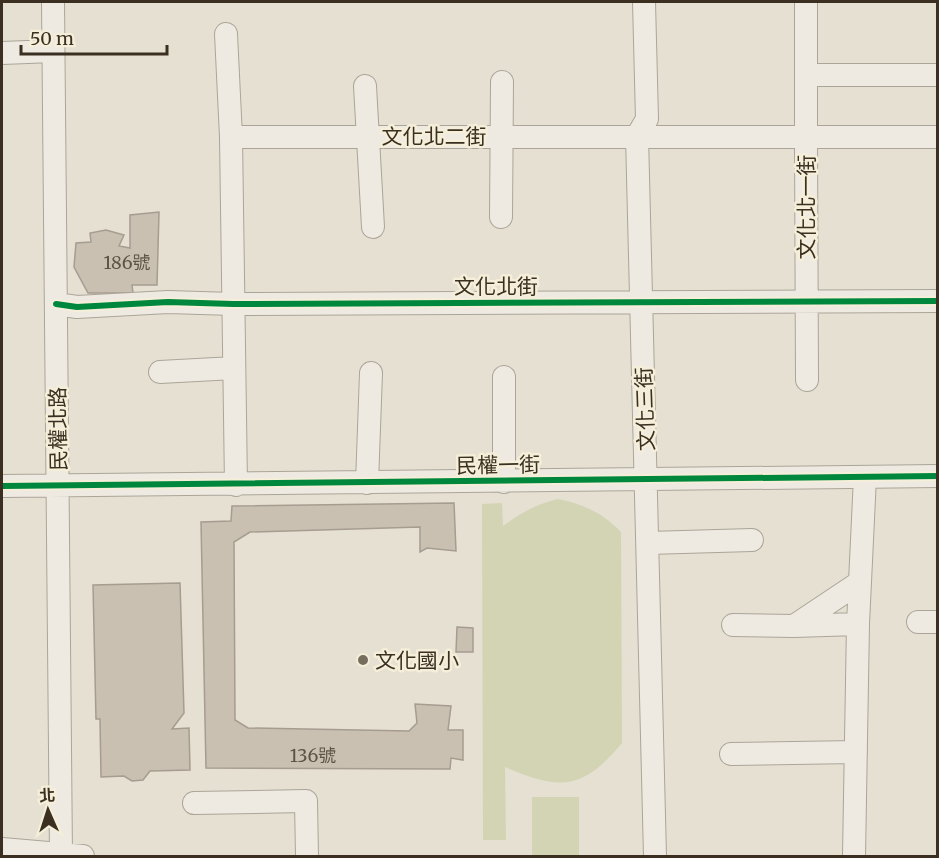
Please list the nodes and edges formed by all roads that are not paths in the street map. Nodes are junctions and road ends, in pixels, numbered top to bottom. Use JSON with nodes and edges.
{"nodes":[{"id":1,"x":53,"y":2,"type":"edge"},
{"id":2,"x":644,"y":2,"type":"edge"},
{"id":3,"x":806,"y":2,"type":"edge"},
{"id":4,"x":226,"y":34,"type":"dead end"},
{"id":5,"x":53,"y":51,"type":"junction"},
{"id":6,"x":2,"y":52,"type":"edge"},
{"id":7,"x":806,"y":75,"type":"junction"},
{"id":8,"x":938,"y":75,"type":"edge"},
{"id":9,"x":502,"y":82,"type":"dead end"},
{"id":10,"x":365,"y":86,"type":"dead end"},
{"id":11,"x":368,"y":136,"type":"junction"},
{"id":12,"x":502,"y":136,"type":"junction"},
{"id":13,"x":637,"y":136,"type":"junction"},
{"id":14,"x":231,"y":137,"type":"junction"},
{"id":15,"x":806,"y":137,"type":"junction"},
{"id":16,"x":938,"y":137,"type":"edge"},
{"id":17,"x":501,"y":217,"type":"dead end"},
{"id":18,"x":373,"y":227,"type":"dead end"},
{"id":19,"x":938,"y":301,"type":"edge"},
{"id":20,"x":641,"y":302,"type":"junction"},
{"id":21,"x":806,"y":302,"type":"junction"},
{"id":22,"x":56,"y":304,"type":"junction"},
{"id":23,"x":233,"y":304,"type":"junction"},
{"id":24,"x":234,"y":368,"type":"junction"},
{"id":25,"x":159,"y":372,"type":"dead end"},
{"id":26,"x":371,"y":372,"type":"dead end"},
{"id":27,"x":504,"y":377,"type":"dead end"},
{"id":28,"x":807,"y":380,"type":"dead end"},
{"id":29,"x":865,"y":477,"type":"junction"},
{"id":30,"x":938,"y":477,"type":"edge"},
{"id":31,"x":647,"y":480,"type":"junction"},
{"id":32,"x":504,"y":482,"type":"junction"},
{"id":33,"x":367,"y":483,"type":"junction"},
{"id":34,"x":236,"y":485,"type":"junction"},
{"id":35,"x":2,"y":486,"type":"edge"},
{"id":36,"x":59,"y":486,"type":"junction"},
{"id":37,"x":752,"y":540,"type":"dead end"},
{"id":38,"x":648,"y":543,"type":"junction"},
{"id":39,"x":860,"y":582,"type":"junction"},
{"id":40,"x":733,"y":624,"type":"dead end"},
{"id":41,"x":858,"y":624,"type":"junction"},
{"id":42,"x":794,"y":626,"type":"junction"},
{"id":43,"x":856,"y":752,"type":"junction"},
{"id":44,"x":730,"y":754,"type":"dead end"},
{"id":45,"x":194,"y":802,"type":"dead end"},
{"id":46,"x":2,"y":849,"type":"edge"},
{"id":47,"x":68,"y":856,"type":"edge"},
{"id":48,"x":307,"y":856,"type":"edge"},
{"id":49,"x":655,"y":856,"type":"edge"},
{"id":50,"x":854,"y":856,"type":"edge"}],
"edges":[{"from":1,"to":5,"type":"street","name":"民權北路"},
{"from":2,"to":13,"type":"street","name":"文化三街"},
{"from":3,"to":7,"type":"street"},
{"from":4,"to":14,"type":"street"},
{"from":5,"to":6,"type":"street"},
{"from":5,"to":22,"type":"street","name":"民權北路"},
{"from":7,"to":8,"type":"street"},
{"from":7,"to":15,"type":"street"},
{"from":9,"to":12,"type":"street"},
{"from":10,"to":11,"type":"street"},
{"from":11,"to":12,"type":"street","name":"文化北二街"},
{"from":11,"to":14,"type":"street","name":"文化北二街"},
{"from":11,"to":18,"type":"street"},
{"from":12,"to":13,"type":"street","name":"文化北二街"},
{"from":12,"to":17,"type":"street"},
{"from":13,"to":15,"type":"street","name":"文化北二街"},
{"from":13,"to":20,"type":"street","name":"文化三街"},
{"from":14,"to":23,"type":"street"},
{"from":15,"to":16,"type":"street","name":"文化北一街"},
{"from":15,"to":21,"type":"street","name":"文化北一街"},
{"from":19,"to":21,"type":"street","name":"文化北街"},
{"from":20,"to":21,"type":"street","name":"文化北街"},
{"from":20,"to":23,"type":"street","name":"文化北街"},
{"from":20,"to":31,"type":"street","name":"文化三街"},
{"from":21,"to":28,"type":"street","name":"文化北一街"},
{"from":22,"to":23,"type":"street","name":"文化北街"},
{"from":22,"to":36,"type":"street","name":"民權北路"},
{"from":23,"to":24,"type":"street"},
{"from":24,"to":25,"type":"street"},
{"from":24,"to":34,"type":"street"},
{"from":26,"to":33,"type":"street"},
{"from":27,"to":32,"type":"street"},
{"from":29,"to":30,"type":"street","name":"民權一街"},
{"from":29,"to":31,"type":"street","name":"民權一街"},
{"from":29,"to":39,"type":"street"},
{"from":31,"to":32,"type":"street","name":"民權一街"},
{"from":31,"to":38,"type":"street","name":"文化三街"},
{"from":32,"to":33,"type":"street","name":"民權一街"},
{"from":33,"to":34,"type":"street","name":"民權一街"},
{"from":34,"to":36,"type":"street","name":"民權一街"},
{"from":35,"to":36,"type":"street","name":"民權一街"},
{"from":36,"to":47,"type":"street","name":"民權北路"},
{"from":37,"to":38,"type":"street"},
{"from":38,"to":49,"type":"street","name":"文化三街"},
{"from":39,"to":41,"type":"street"},
{"from":39,"to":42,"type":"street"},
{"from":40,"to":42,"type":"street"},
{"from":41,"to":42,"type":"street"},
{"from":41,"to":43,"type":"street"},
{"from":43,"to":44,"type":"street"},
{"from":43,"to":50,"type":"street"},
{"from":45,"to":48,"type":"street"},
{"from":46,"to":47,"type":"street"}]}
